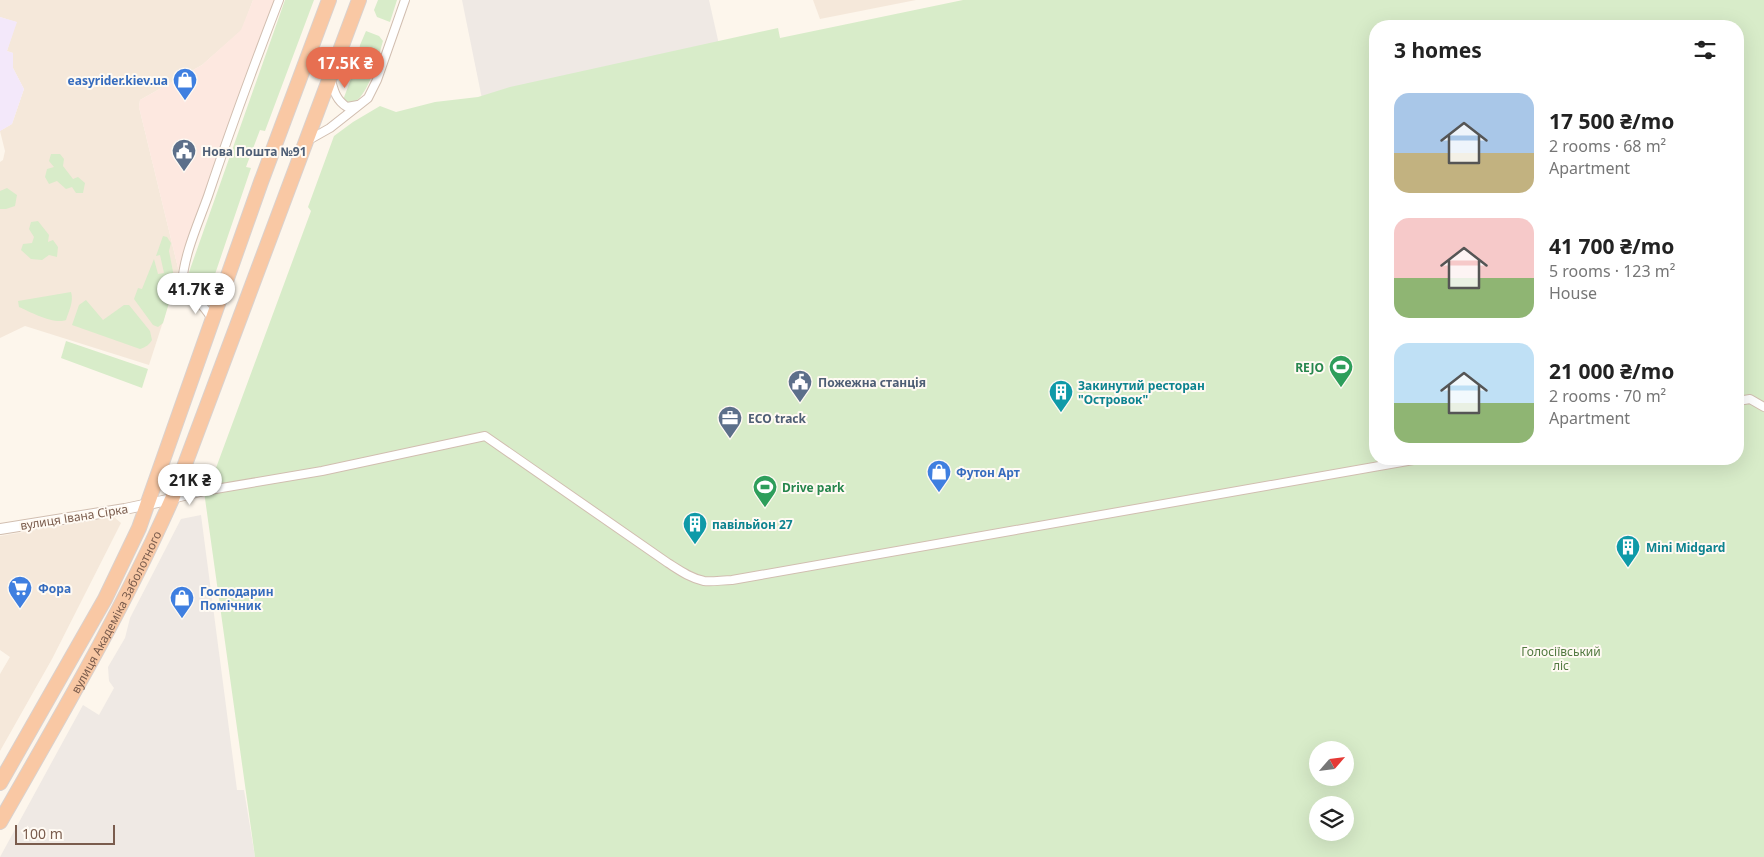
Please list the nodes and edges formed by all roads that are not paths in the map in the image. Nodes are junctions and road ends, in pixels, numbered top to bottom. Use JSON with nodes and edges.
{"nodes":[{"id":1,"x":279,"y":0,"type":"edge"},
{"id":2,"x":329,"y":0,"type":"edge"},
{"id":3,"x":359,"y":0,"type":"edge"},
{"id":4,"x":405,"y":0,"type":"edge"},
{"id":5,"x":330,"y":76,"type":"junction"},
{"id":6,"x":362,"y":104,"type":"junction"},
{"id":7,"x":305,"y":142,"type":"junction"},
{"id":8,"x":185,"y":286,"type":"junction"},
{"id":9,"x":224,"y":291,"type":"junction"},
{"id":10,"x":186,"y":297,"type":"junction"},
{"id":11,"x":213,"y":320,"type":"junction"},
{"id":12,"x":1744,"y":400,"type":"edge"},
{"id":13,"x":1764,"y":407,"type":"edge"},
{"id":14,"x":1385,"y":465,"type":"edge"},
{"id":15,"x":172,"y":499,"type":"junction"},
{"id":16,"x":148,"y":504,"type":"junction"},
{"id":17,"x":0,"y":529,"type":"edge"},
{"id":18,"x":0,"y":783,"type":"edge"},
{"id":19,"x":0,"y":822,"type":"edge"}],
"edges":[{"from":1,"to":8,"type":"street"},
{"from":2,"to":9,"type":"highway","name":"вулиця Академіка Заболотного"},
{"from":3,"to":5,"type":"highway","name":"вулиця Академіка Заболотного"},
{"from":4,"to":6,"type":"street"},
{"from":5,"to":6,"type":"street"},
{"from":5,"to":7,"type":"highway","name":"вулиця Академіка Заболотного"},
{"from":6,"to":7,"type":"street"},
{"from":7,"to":15,"type":"highway","name":"вулиця Академіка Заболотного"},
{"from":8,"to":9,"type":"street"},
{"from":8,"to":10,"type":"street"},
{"from":8,"to":10,"type":"street"},
{"from":9,"to":11,"type":"highway","name":"вулиця Академіка Заболотного"},
{"from":10,"to":11,"type":"street"},
{"from":11,"to":16,"type":"highway","name":"вулиця Академіка Заболотного"},
{"from":12,"to":13,"type":"street"},
{"from":14,"to":15,"type":"street"},
{"from":15,"to":16,"type":"street","name":"вулиця Івана Сірка"},
{"from":15,"to":19,"type":"highway","name":"вулиця Академіка Заболотного"},
{"from":16,"to":17,"type":"street","name":"вулиця Івана Сірка"},
{"from":16,"to":18,"type":"highway","name":"вулиця Академіка Заболотного"}]}
